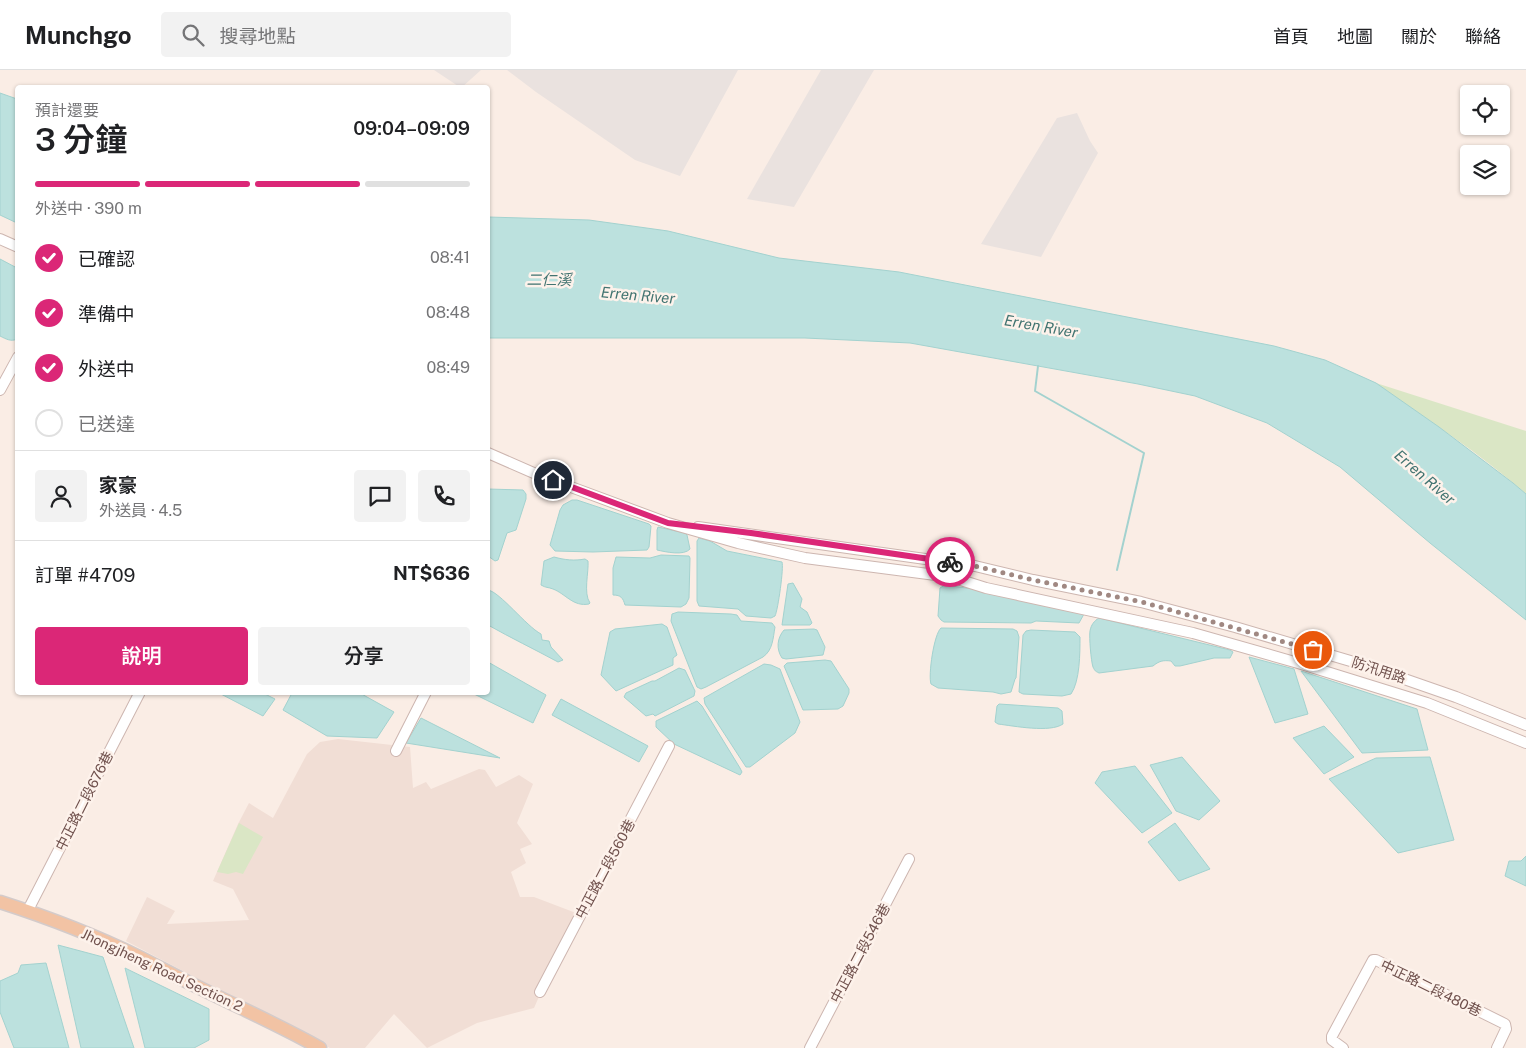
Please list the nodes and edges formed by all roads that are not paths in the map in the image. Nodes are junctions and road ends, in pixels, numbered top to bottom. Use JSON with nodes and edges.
{"nodes":[{"id":1,"x":0,"y":239,"type":"edge"},
{"id":2,"x":15,"y":246,"type":"edge"},
{"id":3,"x":15,"y":362,"type":"edge"},
{"id":4,"x":0,"y":390,"type":"edge"},
{"id":5,"x":490,"y":454,"type":"edge"},
{"id":6,"x":668,"y":523,"type":"junction"},
{"id":7,"x":138,"y":695,"type":"edge"},
{"id":8,"x":424,"y":695,"type":"edge"},
{"id":9,"x":1526,"y":725,"type":"edge"},
{"id":10,"x":1526,"y":743,"type":"edge"},
{"id":11,"x":669,"y":746,"type":"dead end"},
{"id":12,"x":396,"y":750,"type":"dead end"},
{"id":13,"x":909,"y":858,"type":"dead end"},
{"id":14,"x":0,"y":902,"type":"edge"},
{"id":15,"x":28,"y":910,"type":"junction"},
{"id":16,"x":540,"y":992,"type":"dead end"},
{"id":17,"x":320,"y":1048,"type":"edge"},
{"id":18,"x":810,"y":1048,"type":"edge"},
{"id":19,"x":1343,"y":1048,"type":"edge"},
{"id":20,"x":1496,"y":1048,"type":"edge"}],
"edges":[{"from":1,"to":2,"type":"street"},
{"from":3,"to":4,"type":"street"},
{"from":5,"to":6,"type":"street"},
{"from":6,"to":9,"type":"street","name":"防汛用路"},
{"from":6,"to":10,"type":"street"},
{"from":7,"to":15,"type":"street","name":"中正路二段676巷"},
{"from":8,"to":12,"type":"street"},
{"from":11,"to":16,"type":"street","name":"中正路二段560巷"},
{"from":13,"to":18,"type":"street","name":"中正路二段546巷"},
{"from":14,"to":15,"type":"main road","name":"Jhongjheng Road Section 2"},
{"from":15,"to":17,"type":"main road","name":"Jhongjheng Road Section 2"},
{"from":19,"to":20,"type":"street","name":"中正路二段480巷"}]}
